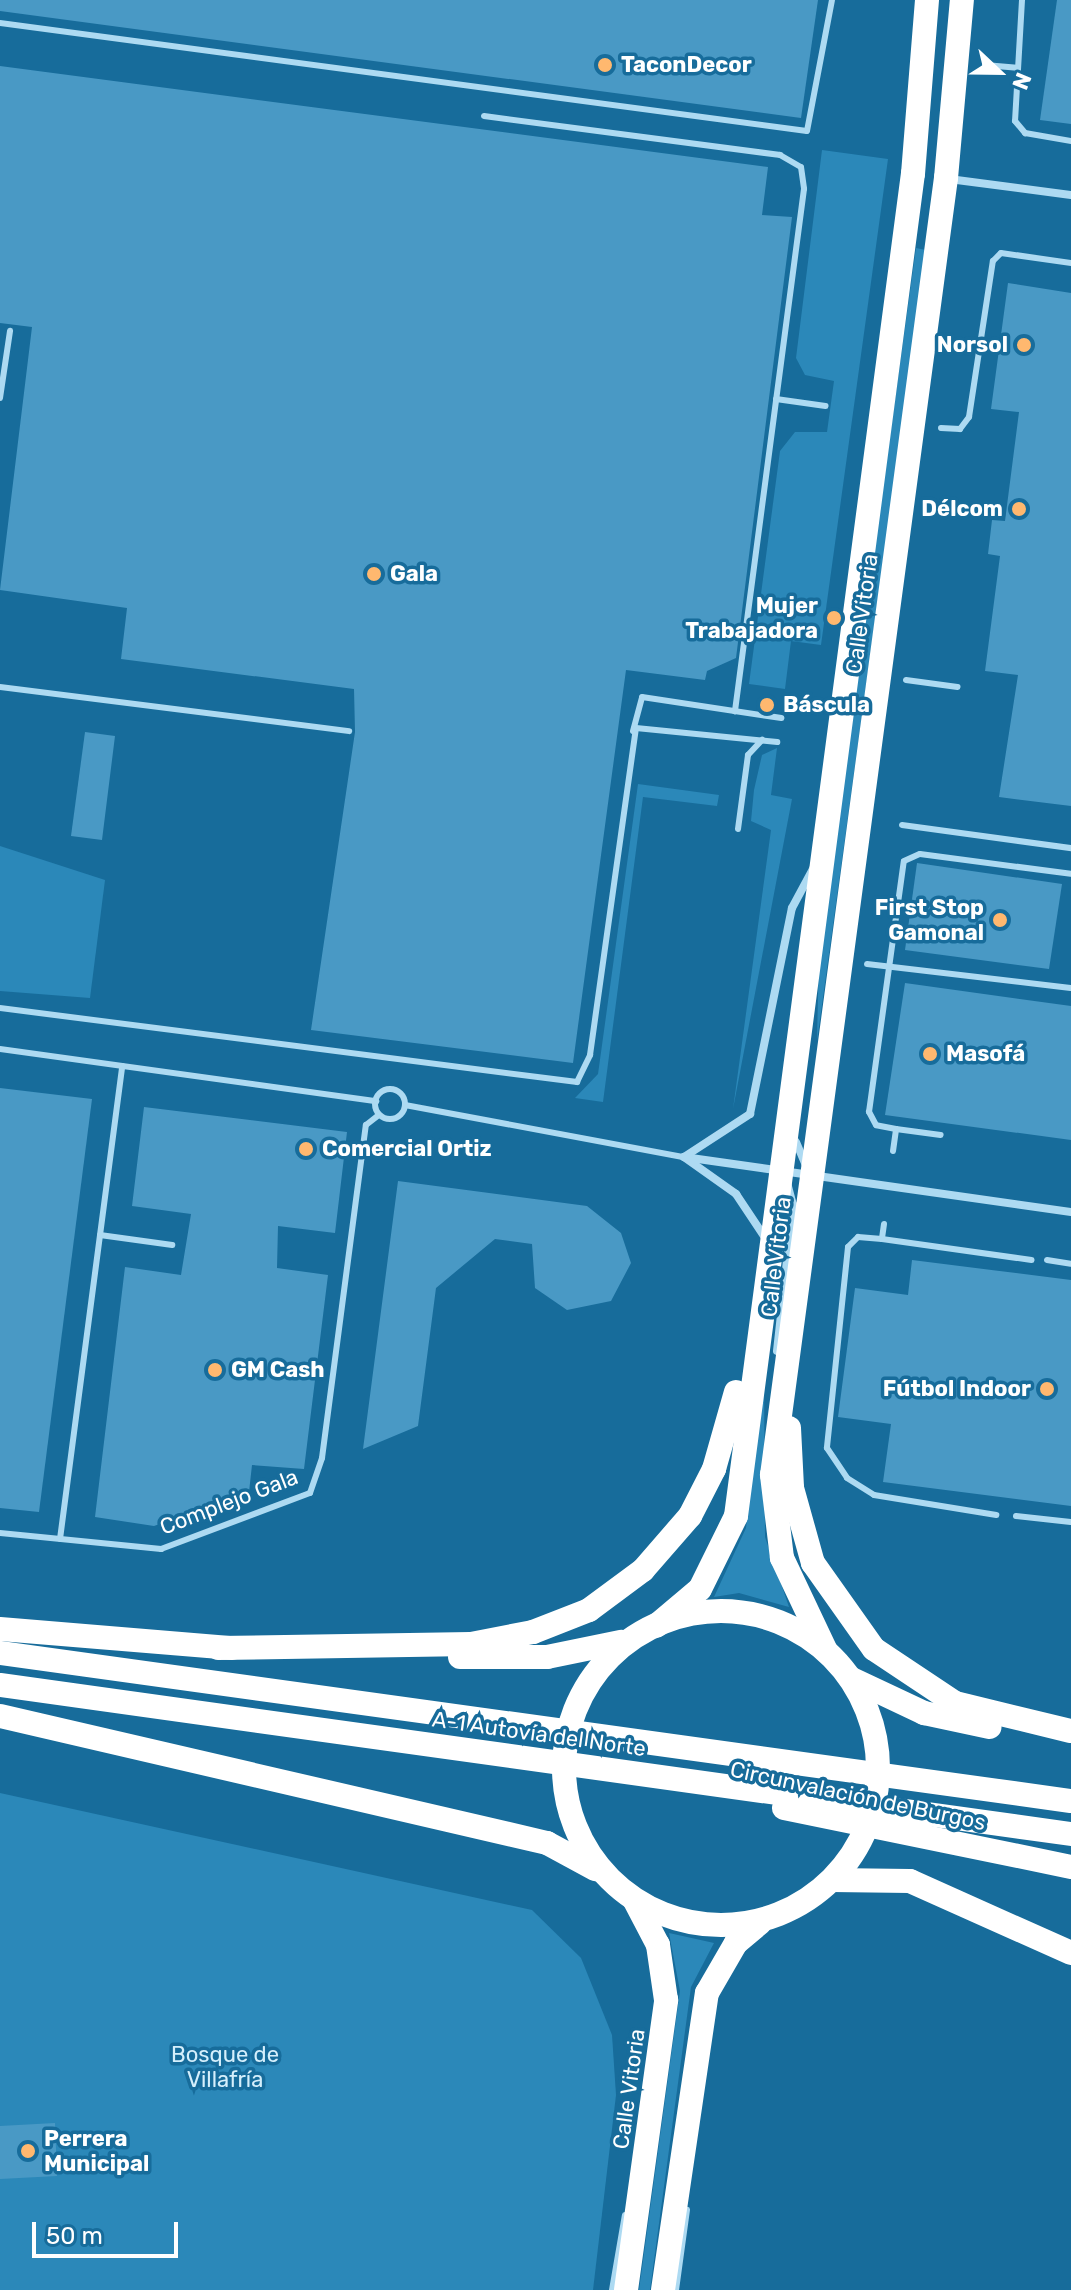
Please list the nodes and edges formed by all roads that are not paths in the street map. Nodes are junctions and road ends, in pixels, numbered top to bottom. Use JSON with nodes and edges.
{"nodes":[{"id":1,"x":832,"y":0,"type":"edge"},
{"id":2,"x":927,"y":0,"type":"edge"},
{"id":3,"x":933,"y":0,"type":"edge"},
{"id":4,"x":962,"y":0,"type":"edge"},
{"id":5,"x":1022,"y":0,"type":"edge"},
{"id":6,"x":0,"y":23,"type":"edge"},
{"id":7,"x":985,"y":65,"type":"dead end"},
{"id":8,"x":1017,"y":68,"type":"junction"},
{"id":9,"x":484,"y":116,"type":"dead end"},
{"id":10,"x":1071,"y":141,"type":"edge"},
{"id":11,"x":946,"y":178,"type":"junction"},
{"id":12,"x":1071,"y":195,"type":"edge"},
{"id":13,"x":907,"y":218,"type":"junction"},
{"id":14,"x":1071,"y":263,"type":"edge"},
{"id":15,"x":10,"y":331,"type":"dead end"},
{"id":16,"x":0,"y":398,"type":"edge"},
{"id":17,"x":776,"y":399,"type":"junction"},
{"id":18,"x":826,"y":406,"type":"dead end"},
{"id":19,"x":941,"y":428,"type":"dead end"},
{"id":20,"x":906,"y":680,"type":"dead end"},
{"id":21,"x":0,"y":687,"type":"edge"},
{"id":22,"x":958,"y":687,"type":"dead end"},
{"id":23,"x":735,"y":711,"type":"junction"},
{"id":24,"x":781,"y":718,"type":"dead end"},
{"id":25,"x":349,"y":731,"type":"dead end"},
{"id":26,"x":632,"y":734,"type":"junction"},
{"id":27,"x":762,"y":740,"type":"junction"},
{"id":28,"x":777,"y":742,"type":"dead end"},
{"id":29,"x":902,"y":825,"type":"dead end"},
{"id":30,"x":738,"y":829,"type":"dead end"},
{"id":31,"x":1071,"y":848,"type":"edge"},
{"id":32,"x":819,"y":860,"type":"junction"},
{"id":33,"x":1071,"y":874,"type":"edge"},
{"id":34,"x":867,"y":964,"type":"dead end"},
{"id":35,"x":889,"y":967,"type":"junction"},
{"id":36,"x":1071,"y":988,"type":"edge"},
{"id":37,"x":800,"y":989,"type":"junction"},
{"id":38,"x":0,"y":1008,"type":"edge"},
{"id":39,"x":0,"y":1049,"type":"edge"},
{"id":40,"x":122,"y":1066,"type":"junction"},
{"id":41,"x":376,"y":1101,"type":"junction"},
{"id":42,"x":405,"y":1105,"type":"junction"},
{"id":43,"x":379,"y":1115,"type":"junction"},
{"id":44,"x":896,"y":1129,"type":"junction"},
{"id":45,"x":941,"y":1135,"type":"dead end"},
{"id":46,"x":893,"y":1151,"type":"dead end"},
{"id":47,"x":684,"y":1157,"type":"junction"},
{"id":48,"x":776,"y":1171,"type":"junction"},
{"id":49,"x":812,"y":1176,"type":"junction"},
{"id":50,"x":1071,"y":1212,"type":"edge"},
{"id":51,"x":884,"y":1224,"type":"dead end"},
{"id":52,"x":100,"y":1235,"type":"junction"},
{"id":53,"x":882,"y":1239,"type":"junction"},
{"id":54,"x":172,"y":1245,"type":"dead end"},
{"id":55,"x":767,"y":1249,"type":"junction"},
{"id":56,"x":1032,"y":1260,"type":"dead end"},
{"id":57,"x":1047,"y":1260,"type":"dead end"},
{"id":58,"x":1071,"y":1264,"type":"edge"},
{"id":59,"x":788,"y":1377,"type":"junction"},
{"id":60,"x":996,"y":1515,"type":"dead end"},
{"id":61,"x":1016,"y":1516,"type":"dead end"},
{"id":62,"x":1071,"y":1522,"type":"edge"},
{"id":63,"x":0,"y":1533,"type":"edge"},
{"id":64,"x":60,"y":1539,"type":"junction"},
{"id":65,"x":0,"y":1629,"type":"edge"},
{"id":66,"x":646,"y":1631,"type":"junction"},
{"id":67,"x":218,"y":1648,"type":"junction"},
{"id":68,"x":825,"y":1649,"type":"junction"},
{"id":69,"x":0,"y":1653,"type":"edge"},
{"id":70,"x":850,"y":1678,"type":"junction"},
{"id":71,"x":0,"y":1685,"type":"edge"},
{"id":72,"x":0,"y":1716,"type":"edge"},
{"id":73,"x":1071,"y":1731,"type":"edge"},
{"id":74,"x":1071,"y":1740,"type":"edge"},
{"id":75,"x":634,"y":1774,"type":"junction"},
{"id":76,"x":1071,"y":1801,"type":"edge"},
{"id":77,"x":1071,"y":1834,"type":"edge"},
{"id":78,"x":1071,"y":1867,"type":"edge"},
{"id":79,"x":604,"y":1875,"type":"junction"},
{"id":80,"x":832,"y":1880,"type":"junction"},
{"id":81,"x":635,"y":1901,"type":"junction"},
{"id":82,"x":763,"y":1921,"type":"junction"},
{"id":83,"x":1071,"y":1953,"type":"edge"},
{"id":84,"x":693,"y":2082,"type":"junction"},
{"id":85,"x":643,"y":2172,"type":"junction"},
{"id":86,"x":612,"y":2290,"type":"edge"},
{"id":87,"x":626,"y":2290,"type":"edge"},
{"id":88,"x":663,"y":2290,"type":"edge"},
{"id":89,"x":676,"y":2290,"type":"edge"}],
"edges":[{"from":1,"to":6,"type":"lane"},
{"from":2,"to":13,"type":"highway","name":"Calle Vitoria"},
{"from":3,"to":11,"type":"highway"},
{"from":4,"to":11,"type":"highway","name":"Calle Vitoria"},
{"from":5,"to":8,"type":"lane"},
{"from":7,"to":8,"type":"lane"},
{"from":8,"to":10,"type":"lane"},
{"from":9,"to":17,"type":"lane"},
{"from":11,"to":12,"type":"street"},
{"from":11,"to":13,"type":"highway"},
{"from":11,"to":49,"type":"highway","name":"Calle Vitoria"},
{"from":13,"to":32,"type":"highway","name":"Calle Vitoria"},
{"from":14,"to":19,"type":"lane"},
{"from":15,"to":16,"type":"lane"},
{"from":17,"to":18,"type":"lane"},
{"from":17,"to":23,"type":"lane"},
{"from":20,"to":22,"type":"lane"},
{"from":21,"to":25,"type":"lane"},
{"from":23,"to":24,"type":"lane"},
{"from":23,"to":26,"type":"lane"},
{"from":26,"to":27,"type":"lane"},
{"from":26,"to":38,"type":"lane"},
{"from":27,"to":28,"type":"lane"},
{"from":27,"to":30,"type":"lane"},
{"from":29,"to":31,"type":"lane"},
{"from":32,"to":37,"type":"highway","name":"Calle Vitoria"},
{"from":32,"to":47,"type":"street"},
{"from":33,"to":35,"type":"lane"},
{"from":34,"to":35,"type":"lane"},
{"from":35,"to":36,"type":"lane"},
{"from":35,"to":44,"type":"lane"},
{"from":37,"to":48,"type":"highway","name":"Calle Vitoria"},
{"from":37,"to":49,"type":"street"},
{"from":39,"to":40,"type":"lane"},
{"from":40,"to":41,"type":"lane"},
{"from":40,"to":52,"type":"lane"},
{"from":41,"to":42,"type":"lane"},
{"from":41,"to":43,"type":"lane"},
{"from":42,"to":43,"type":"lane"},
{"from":42,"to":47,"type":"lane"},
{"from":43,"to":64,"type":"lane","name":"Complejo Gala"},
{"from":44,"to":45,"type":"lane"},
{"from":44,"to":46,"type":"lane"},
{"from":47,"to":48,"type":"street"},
{"from":47,"to":55,"type":"street"},
{"from":48,"to":49,"type":"street"},
{"from":48,"to":55,"type":"highway","name":"Calle Vitoria"},
{"from":48,"to":59,"type":"street","name":"Calle Vitoria"},
{"from":49,"to":50,"type":"street"},
{"from":49,"to":59,"type":"highway","name":"Calle Vitoria"},
{"from":51,"to":53,"type":"lane"},
{"from":52,"to":54,"type":"lane"},
{"from":52,"to":64,"type":"lane"},
{"from":53,"to":56,"type":"lane"},
{"from":53,"to":60,"type":"lane"},
{"from":55,"to":66,"type":"highway","name":"Calle Vitoria"},
{"from":55,"to":67,"type":"highway"},
{"from":57,"to":58,"type":"lane"},
{"from":59,"to":68,"type":"highway","name":"Calle Vitoria"},
{"from":59,"to":73,"type":"highway"},
{"from":61,"to":62,"type":"lane"},
{"from":63,"to":64,"type":"lane","name":"Complejo Gala"},
{"from":65,"to":67,"type":"highway"},
{"from":66,"to":67,"type":"highway"},
{"from":66,"to":68,"type":"highway"},
{"from":66,"to":79,"type":"highway","name":"Calle Vitoria"},
{"from":68,"to":70,"type":"highway"},
{"from":69,"to":76,"type":"highway","name":"A-1 Autovía del Norte"},
{"from":70,"to":74,"type":"highway"},
{"from":70,"to":80,"type":"highway"},
{"from":71,"to":75,"type":"highway","name":"A-1 Autovía del Norte"},
{"from":72,"to":79,"type":"highway"},
{"from":75,"to":77,"type":"highway","name":"A-1 Autovía del Norte"},
{"from":75,"to":78,"type":"highway","name":"Circunvalación de Burgos"},
{"from":79,"to":81,"type":"highway"},
{"from":80,"to":82,"type":"highway"},
{"from":80,"to":83,"type":"highway"},
{"from":81,"to":82,"type":"highway"},
{"from":81,"to":85,"type":"highway","name":"Calle Vitoria"},
{"from":82,"to":84,"type":"highway"},
{"from":84,"to":88,"type":"highway"},
{"from":84,"to":89,"type":"lane"},
{"from":85,"to":86,"type":"lane"},
{"from":85,"to":87,"type":"highway","name":"Calle Vitoria"}]}
